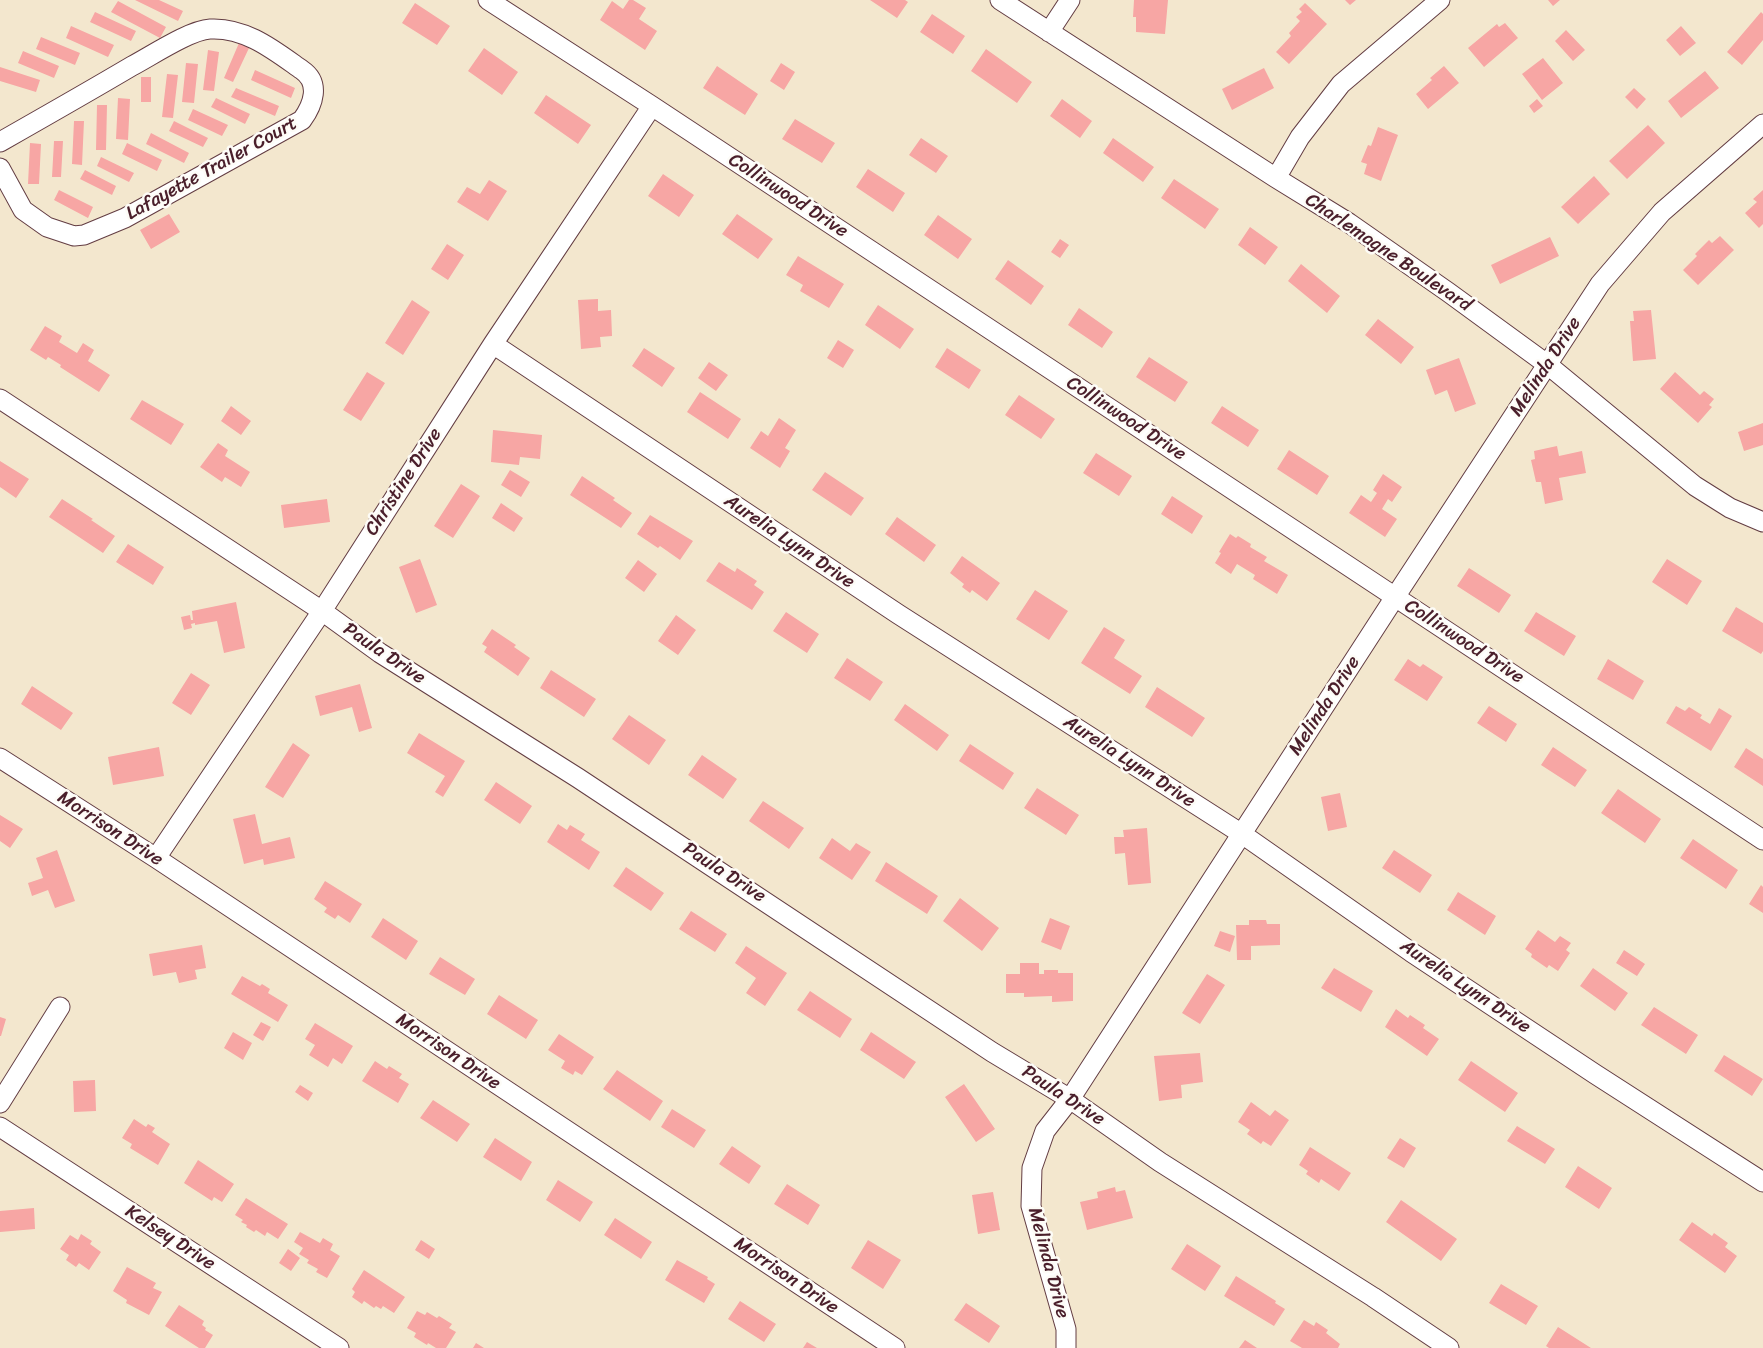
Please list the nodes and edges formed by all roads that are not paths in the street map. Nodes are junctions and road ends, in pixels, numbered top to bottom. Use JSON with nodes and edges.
{"nodes":[{"id":1,"x":488,"y":0,"type":"edge"},
{"id":2,"x":1000,"y":0,"type":"edge"},
{"id":3,"x":1070,"y":0,"type":"edge"},
{"id":4,"x":1440,"y":0,"type":"edge"},
{"id":5,"x":1049,"y":32,"type":"junction"},
{"id":6,"x":652,"y":106,"type":"junction"},
{"id":7,"x":1763,"y":124,"type":"edge"},
{"id":8,"x":0,"y":142,"type":"edge"},
{"id":9,"x":0,"y":168,"type":"edge"},
{"id":10,"x":1276,"y":178,"type":"junction"},
{"id":11,"x":493,"y":344,"type":"junction"},
{"id":12,"x":1548,"y":364,"type":"junction"},
{"id":13,"x":0,"y":399,"type":"edge"},
{"id":14,"x":1763,"y":522,"type":"edge"},
{"id":15,"x":1395,"y":596,"type":"junction"},
{"id":16,"x":322,"y":611,"type":"junction"},
{"id":17,"x":0,"y":758,"type":"edge"},
{"id":18,"x":1242,"y":834,"type":"junction"},
{"id":19,"x":1763,"y":840,"type":"edge"},
{"id":20,"x":156,"y":858,"type":"junction"},
{"id":21,"x":60,"y":1007,"type":"dead end"},
{"id":22,"x":1070,"y":1099,"type":"junction"},
{"id":23,"x":0,"y":1103,"type":"edge"},
{"id":24,"x":0,"y":1127,"type":"edge"},
{"id":25,"x":1763,"y":1182,"type":"edge"},
{"id":26,"x":339,"y":1348,"type":"edge"},
{"id":27,"x":895,"y":1348,"type":"edge"},
{"id":28,"x":1066,"y":1348,"type":"edge"},
{"id":29,"x":1449,"y":1348,"type":"edge"}],
"edges":[{"from":1,"to":6,"type":"street","name":"Collinwood Drive"},
{"from":2,"to":5,"type":"street","name":"Charlemagne Boulevard"},
{"from":3,"to":5,"type":"street"},
{"from":4,"to":10,"type":"street"},
{"from":5,"to":10,"type":"street","name":"Charlemagne Boulevard"},
{"from":6,"to":11,"type":"street","name":"Christine Drive"},
{"from":6,"to":15,"type":"street","name":"Collinwood Drive"},
{"from":7,"to":12,"type":"street","name":"Melinda Drive"},
{"from":8,"to":9,"type":"street","name":"Lafayette Trailer Court"},
{"from":10,"to":12,"type":"street","name":"Charlemagne Boulevard"},
{"from":11,"to":16,"type":"street","name":"Christine Drive"},
{"from":11,"to":18,"type":"street","name":"Aurelia Lynn Drive"},
{"from":12,"to":14,"type":"street","name":"Charlemagne Boulevard"},
{"from":12,"to":15,"type":"street","name":"Melinda Drive"},
{"from":13,"to":16,"type":"street","name":"Paula Drive"},
{"from":15,"to":18,"type":"street","name":"Melinda Drive"},
{"from":15,"to":19,"type":"street","name":"Collinwood Drive"},
{"from":16,"to":20,"type":"street","name":"Christine Drive"},
{"from":16,"to":22,"type":"street","name":"Paula Drive"},
{"from":17,"to":20,"type":"street","name":"Morrison Drive"},
{"from":18,"to":22,"type":"street","name":"Melinda Drive"},
{"from":18,"to":25,"type":"street","name":"Aurelia Lynn Drive"},
{"from":20,"to":27,"type":"street","name":"Morrison Drive"},
{"from":21,"to":23,"type":"street"},
{"from":22,"to":28,"type":"street","name":"Melinda Drive"},
{"from":22,"to":29,"type":"street","name":"Paula Drive"},
{"from":24,"to":26,"type":"street","name":"Kelsey Drive"}]}
